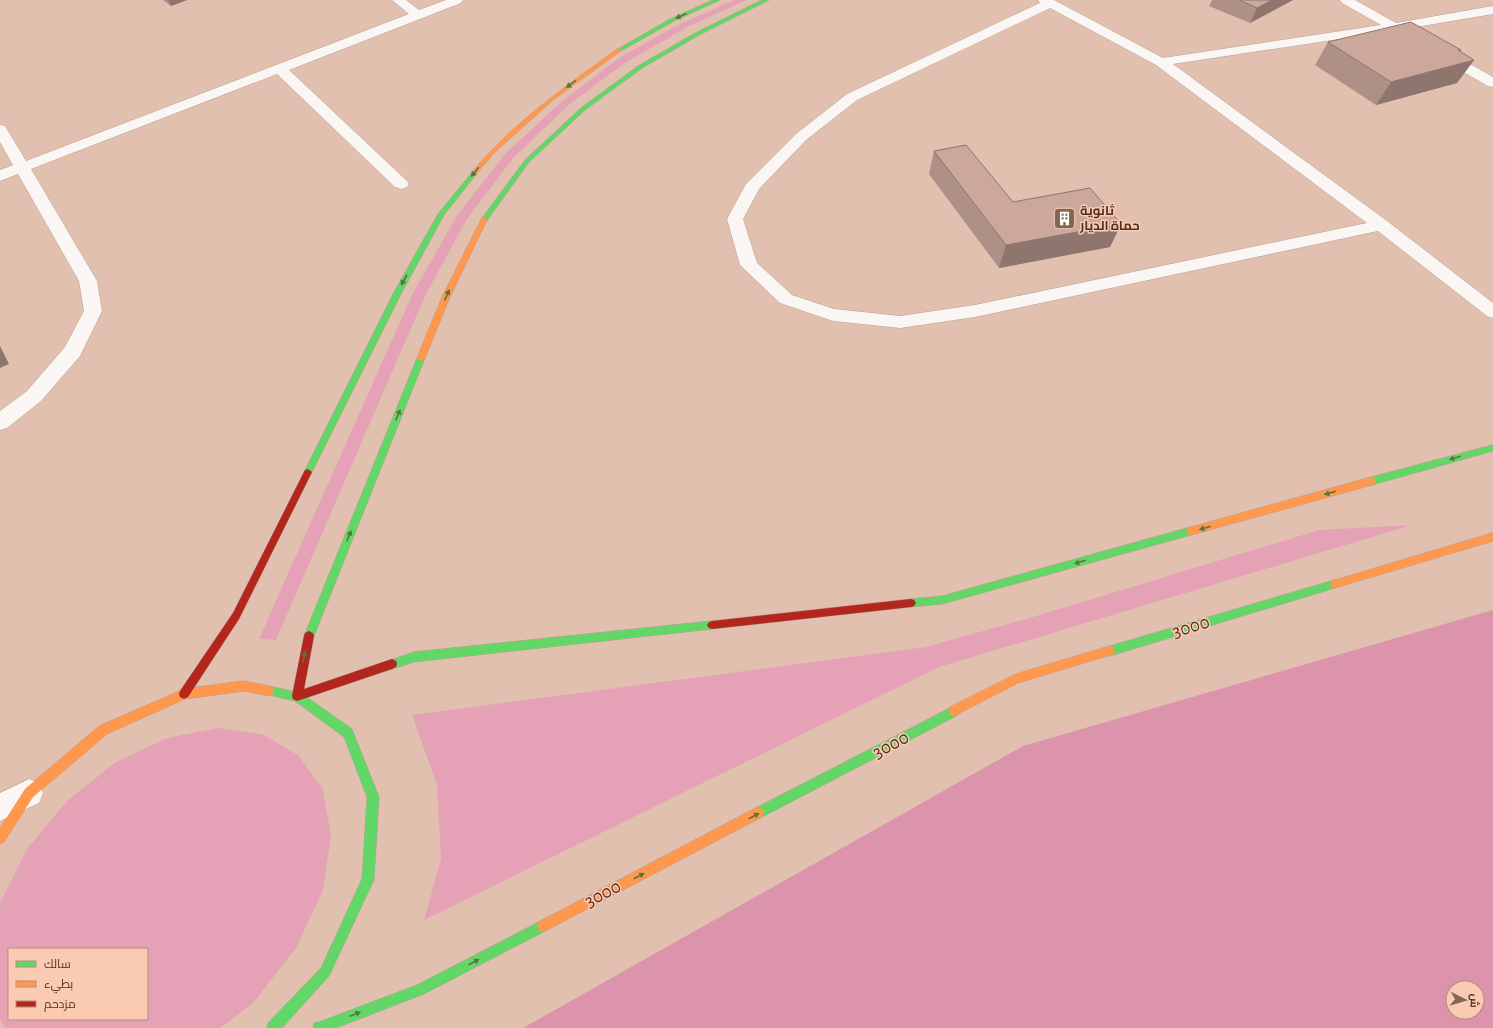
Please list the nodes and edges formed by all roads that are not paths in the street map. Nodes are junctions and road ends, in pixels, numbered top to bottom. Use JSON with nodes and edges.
{"nodes":[{"id":1,"x":398,"y":0,"type":"edge"},
{"id":2,"x":456,"y":0,"type":"edge"},
{"id":3,"x":717,"y":0,"type":"edge"},
{"id":4,"x":766,"y":0,"type":"edge"},
{"id":5,"x":1346,"y":0,"type":"edge"},
{"id":6,"x":1047,"y":2,"type":"edge"},
{"id":7,"x":1493,"y":10,"type":"edge"},
{"id":8,"x":418,"y":15,"type":"junction"},
{"id":9,"x":1394,"y":27,"type":"junction"},
{"id":10,"x":1414,"y":38,"type":"edge"},
{"id":11,"x":1434,"y":49,"type":"edge"},
{"id":12,"x":1161,"y":62,"type":"junction"},
{"id":13,"x":280,"y":69,"type":"junction"},
{"id":14,"x":1493,"y":82,"type":"edge"},
{"id":15,"x":0,"y":129,"type":"edge"},
{"id":16,"x":24,"y":168,"type":"junction"},
{"id":17,"x":0,"y":176,"type":"edge"},
{"id":18,"x":401,"y":184,"type":"dead end"},
{"id":19,"x":1381,"y":225,"type":"junction"},
{"id":20,"x":1493,"y":312,"type":"edge"},
{"id":21,"x":0,"y":422,"type":"edge"},
{"id":22,"x":1493,"y":448,"type":"edge"},
{"id":23,"x":1493,"y":537,"type":"edge"},
{"id":24,"x":184,"y":694,"type":"junction"},
{"id":25,"x":297,"y":696,"type":"junction"},
{"id":26,"x":29,"y":793,"type":"junction"},
{"id":27,"x":0,"y":807,"type":"edge"},
{"id":28,"x":0,"y":838,"type":"edge"},
{"id":29,"x":272,"y":1028,"type":"edge"},
{"id":30,"x":319,"y":1028,"type":"edge"}],
"edges":[{"from":1,"to":8,"type":"street"},
{"from":2,"to":8,"type":"street"},
{"from":3,"to":24,"type":"street","one_way":true},
{"from":25,"to":4,"type":"street","one_way":true},
{"from":5,"to":9,"type":"street"},
{"from":6,"to":12,"type":"street"},
{"from":6,"to":19,"type":"street"},
{"from":7,"to":9,"type":"street"},
{"from":8,"to":13,"type":"street"},
{"from":9,"to":10,"type":"street"},
{"from":9,"to":12,"type":"street"},
{"from":11,"to":14,"type":"street"},
{"from":12,"to":19,"type":"street"},
{"from":13,"to":16,"type":"street"},
{"from":13,"to":18,"type":"street"},
{"from":15,"to":16,"type":"street"},
{"from":16,"to":17,"type":"street"},
{"from":16,"to":21,"type":"street"},
{"from":19,"to":20,"type":"street"},
{"from":22,"to":25,"type":"street","one_way":true},
{"from":30,"to":23,"type":"street","name":"3000","one_way":true},
{"from":24,"to":25,"type":"street"},
{"from":24,"to":26,"type":"street"},
{"from":25,"to":29,"type":"street"},
{"from":26,"to":27,"type":"street"},
{"from":26,"to":28,"type":"street"}]}
